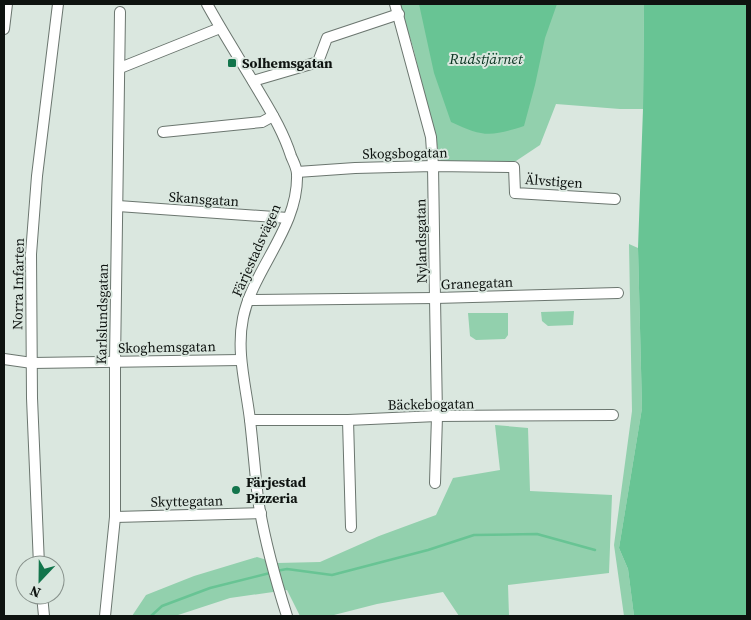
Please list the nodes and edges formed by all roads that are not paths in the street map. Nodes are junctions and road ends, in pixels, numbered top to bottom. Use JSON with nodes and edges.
{"nodes":[{"id":1,"x":7,"y":4,"type":"edge"},
{"id":2,"x":58,"y":4,"type":"edge"},
{"id":3,"x":206,"y":4,"type":"edge"},
{"id":4,"x":396,"y":4,"type":"edge"},
{"id":5,"x":120,"y":12,"type":"dead end"},
{"id":6,"x":399,"y":14,"type":"junction"},
{"id":7,"x":220,"y":28,"type":"junction"},
{"id":8,"x":4,"y":29,"type":"edge"},
{"id":9,"x":120,"y":68,"type":"junction"},
{"id":10,"x":253,"y":81,"type":"junction"},
{"id":11,"x":274,"y":116,"type":"junction"},
{"id":12,"x":163,"y":132,"type":"dead end"},
{"id":13,"x":433,"y":166,"type":"junction"},
{"id":14,"x":514,"y":168,"type":"joint"},
{"id":15,"x":297,"y":172,"type":"junction"},
{"id":16,"x":615,"y":199,"type":"dead end"},
{"id":17,"x":118,"y":206,"type":"junction"},
{"id":18,"x":288,"y":218,"type":"junction"},
{"id":19,"x":618,"y":293,"type":"dead end"},
{"id":20,"x":435,"y":298,"type":"junction"},
{"id":21,"x":248,"y":300,"type":"junction"},
{"id":22,"x":4,"y":359,"type":"edge"},
{"id":23,"x":241,"y":360,"type":"junction"},
{"id":24,"x":115,"y":362,"type":"junction"},
{"id":25,"x":32,"y":363,"type":"junction"},
{"id":26,"x":613,"y":415,"type":"dead end"},
{"id":27,"x":437,"y":416,"type":"junction"},
{"id":28,"x":250,"y":420,"type":"junction"},
{"id":29,"x":348,"y":420,"type":"junction"},
{"id":30,"x":436,"y":483,"type":"dead end"},
{"id":31,"x":261,"y":514,"type":"junction"},
{"id":32,"x":115,"y":517,"type":"junction"},
{"id":33,"x":351,"y":527,"type":"dead end"},
{"id":34,"x":39,"y":555,"type":"edge"},
{"id":35,"x":104,"y":616,"type":"edge"},
{"id":36,"x":288,"y":616,"type":"edge"}],
"edges":[{"from":1,"to":8,"type":"street"},
{"from":2,"to":25,"type":"street","name":"Norra Infarten"},
{"from":3,"to":7,"type":"street","name":"Färjestadsvägen"},
{"from":4,"to":6,"type":"street","name":"Nylandsgatan"},
{"from":5,"to":9,"type":"street","name":"Karlslundsgatan"},
{"from":6,"to":10,"type":"street"},
{"from":6,"to":13,"type":"street","name":"Nylandsgatan"},
{"from":7,"to":9,"type":"street"},
{"from":7,"to":10,"type":"street","name":"Färjestadsvägen"},
{"from":9,"to":17,"type":"street","name":"Karlslundsgatan"},
{"from":10,"to":11,"type":"street","name":"Färjestadsvägen"},
{"from":11,"to":12,"type":"street"},
{"from":11,"to":15,"type":"street","name":"Färjestadsvägen"},
{"from":13,"to":14,"type":"street","name":"Skogsbogatan"},
{"from":13,"to":15,"type":"street","name":"Skogsbogatan"},
{"from":13,"to":20,"type":"street","name":"Nylandsgatan"},
{"from":14,"to":16,"type":"street","name":"Älvstigen"},
{"from":15,"to":18,"type":"street","name":"Färjestadsvägen"},
{"from":17,"to":18,"type":"street","name":"Skansgatan"},
{"from":17,"to":24,"type":"street","name":"Karlslundsgatan"},
{"from":18,"to":21,"type":"street","name":"Färjestadsvägen"},
{"from":19,"to":20,"type":"street","name":"Granegatan"},
{"from":20,"to":21,"type":"street","name":"Granegatan"},
{"from":20,"to":27,"type":"street","name":"Nylandsgatan"},
{"from":21,"to":23,"type":"street","name":"Färjestadsvägen"},
{"from":22,"to":25,"type":"street","name":"Skoghemsgatan"},
{"from":23,"to":24,"type":"street","name":"Skoghemsgatan"},
{"from":23,"to":28,"type":"street","name":"Färjestadsvägen"},
{"from":24,"to":25,"type":"street","name":"Skoghemsgatan"},
{"from":24,"to":32,"type":"street","name":"Karlslundsgatan"},
{"from":25,"to":34,"type":"street","name":"Norra Infarten"},
{"from":26,"to":27,"type":"street","name":"Bäckebogatan"},
{"from":27,"to":29,"type":"street","name":"Bäckebogatan"},
{"from":27,"to":30,"type":"street","name":"Nylandsgatan"},
{"from":28,"to":29,"type":"street","name":"Bäckebogatan"},
{"from":28,"to":31,"type":"street","name":"Färjestadsvägen"},
{"from":29,"to":33,"type":"street"},
{"from":31,"to":32,"type":"street","name":"Skyttegatan"},
{"from":31,"to":36,"type":"street","name":"Färjestadsvägen"},
{"from":32,"to":35,"type":"street","name":"Karlslundsgatan"}]}
